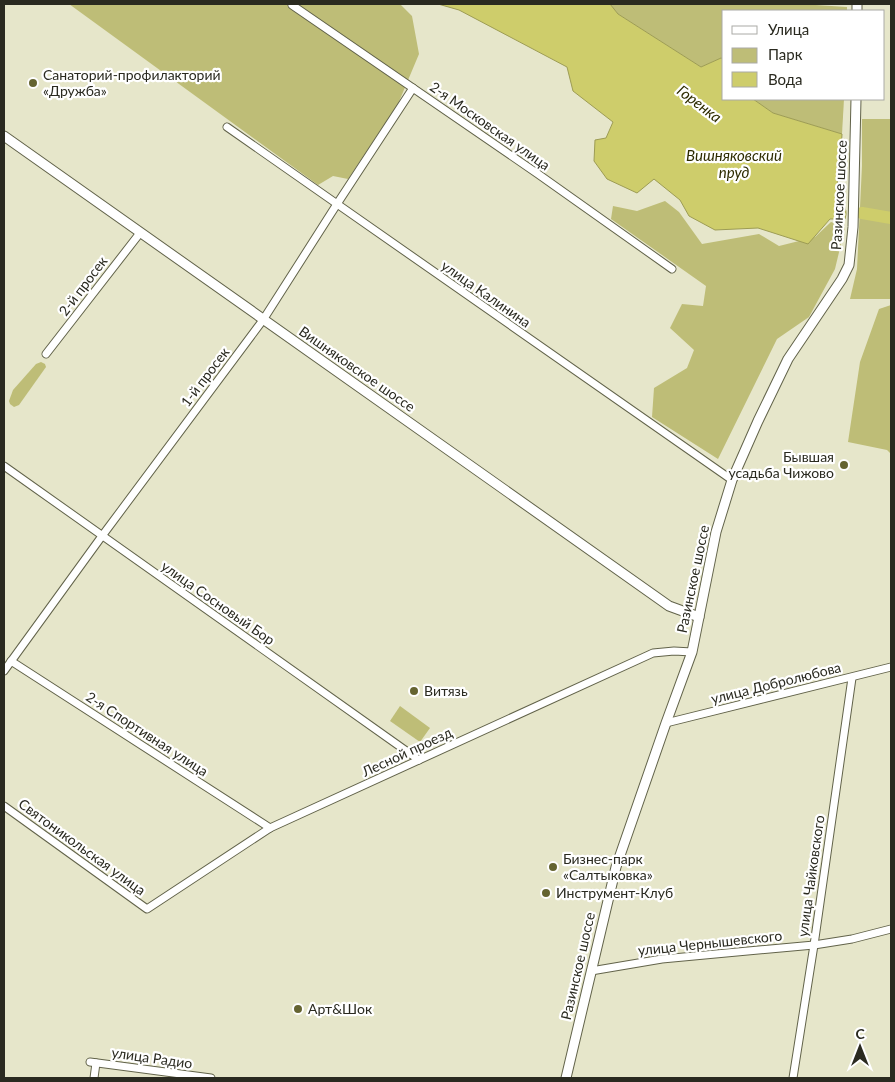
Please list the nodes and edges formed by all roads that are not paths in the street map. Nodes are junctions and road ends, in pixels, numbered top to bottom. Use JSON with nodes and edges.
{"nodes":[{"id":1,"x":292,"y":5,"type":"dead end"},
{"id":2,"x":413,"y":88,"type":"junction"},
{"id":3,"x":856,"y":100,"type":"edge"},
{"id":4,"x":227,"y":127,"type":"dead end"},
{"id":5,"x":4,"y":138,"type":"edge"},
{"id":6,"x":337,"y":204,"type":"junction"},
{"id":7,"x":140,"y":233,"type":"junction"},
{"id":8,"x":672,"y":269,"type":"dead end"},
{"id":9,"x":263,"y":320,"type":"junction"},
{"id":10,"x":46,"y":354,"type":"dead end"},
{"id":11,"x":4,"y":466,"type":"edge"},
{"id":12,"x":732,"y":480,"type":"junction"},
{"id":13,"x":102,"y":536,"type":"junction"},
{"id":14,"x":698,"y":617,"type":"junction"},
{"id":15,"x":692,"y":652,"type":"junction"},
{"id":16,"x":11,"y":661,"type":"junction"},
{"id":17,"x":891,"y":667,"type":"edge"},
{"id":18,"x":4,"y":671,"type":"edge"},
{"id":19,"x":852,"y":678,"type":"junction"},
{"id":20,"x":666,"y":723,"type":"junction"},
{"id":21,"x":419,"y":760,"type":"junction"},
{"id":22,"x":4,"y":806,"type":"edge"},
{"id":23,"x":270,"y":828,"type":"junction"},
{"id":24,"x":146,"y":909,"type":"joint"},
{"id":25,"x":891,"y":929,"type":"edge"},
{"id":26,"x":814,"y":945,"type":"junction"},
{"id":27,"x":591,"y":971,"type":"junction"},
{"id":28,"x":94,"y":1078,"type":"edge"},
{"id":29,"x":211,"y":1078,"type":"edge"},
{"id":30,"x":566,"y":1078,"type":"edge"},
{"id":31,"x":793,"y":1078,"type":"edge"}],
"edges":[{"from":1,"to":2,"type":"street","name":"2-я Московская улица"},
{"from":2,"to":6,"type":"street","name":"1-й просек"},
{"from":2,"to":8,"type":"street","name":"2-я Московская улица"},
{"from":3,"to":12,"type":"main road","name":"Разинское шоссе"},
{"from":4,"to":6,"type":"street","name":"улица Калинина"},
{"from":5,"to":7,"type":"main road","name":"Вишняковское шоссе"},
{"from":6,"to":9,"type":"street","name":"1-й просек"},
{"from":6,"to":12,"type":"street","name":"улица Калинина"},
{"from":7,"to":9,"type":"main road","name":"Вишняковское шоссе"},
{"from":7,"to":10,"type":"street","name":"2-й просек"},
{"from":9,"to":13,"type":"street","name":"1-й просек"},
{"from":9,"to":14,"type":"main road","name":"Вишняковское шоссе"},
{"from":11,"to":13,"type":"street","name":"улица Сосновый Бор"},
{"from":12,"to":14,"type":"main road","name":"Разинское шоссе"},
{"from":13,"to":16,"type":"street","name":"1-й просек"},
{"from":13,"to":21,"type":"street","name":"улица Сосновый Бор"},
{"from":14,"to":15,"type":"main road","name":"Разинское шоссе"},
{"from":15,"to":20,"type":"main road","name":"Разинское шоссе"},
{"from":15,"to":21,"type":"street","name":"Лесной проезд"},
{"from":16,"to":18,"type":"street","name":"1-й просек"},
{"from":16,"to":23,"type":"street","name":"2-я Спортивная улица"},
{"from":17,"to":19,"type":"street","name":"улица Добролюбова"},
{"from":19,"to":20,"type":"street","name":"улица Добролюбова"},
{"from":19,"to":26,"type":"street","name":"улица Чайковского"},
{"from":20,"to":27,"type":"main road","name":"Разинское шоссе"},
{"from":21,"to":23,"type":"street","name":"Лесной проезд"},
{"from":22,"to":24,"type":"street","name":"Святоникольская улица"},
{"from":23,"to":24,"type":"street","name":"Лесной проезд"},
{"from":25,"to":26,"type":"street","name":"улица Чернышевского"},
{"from":26,"to":27,"type":"street","name":"улица Чернышевского"},
{"from":26,"to":31,"type":"street","name":"улица Чайковского"},
{"from":27,"to":30,"type":"main road","name":"Разинское шоссе"},
{"from":28,"to":29,"type":"street","name":"улица Радио"}]}
